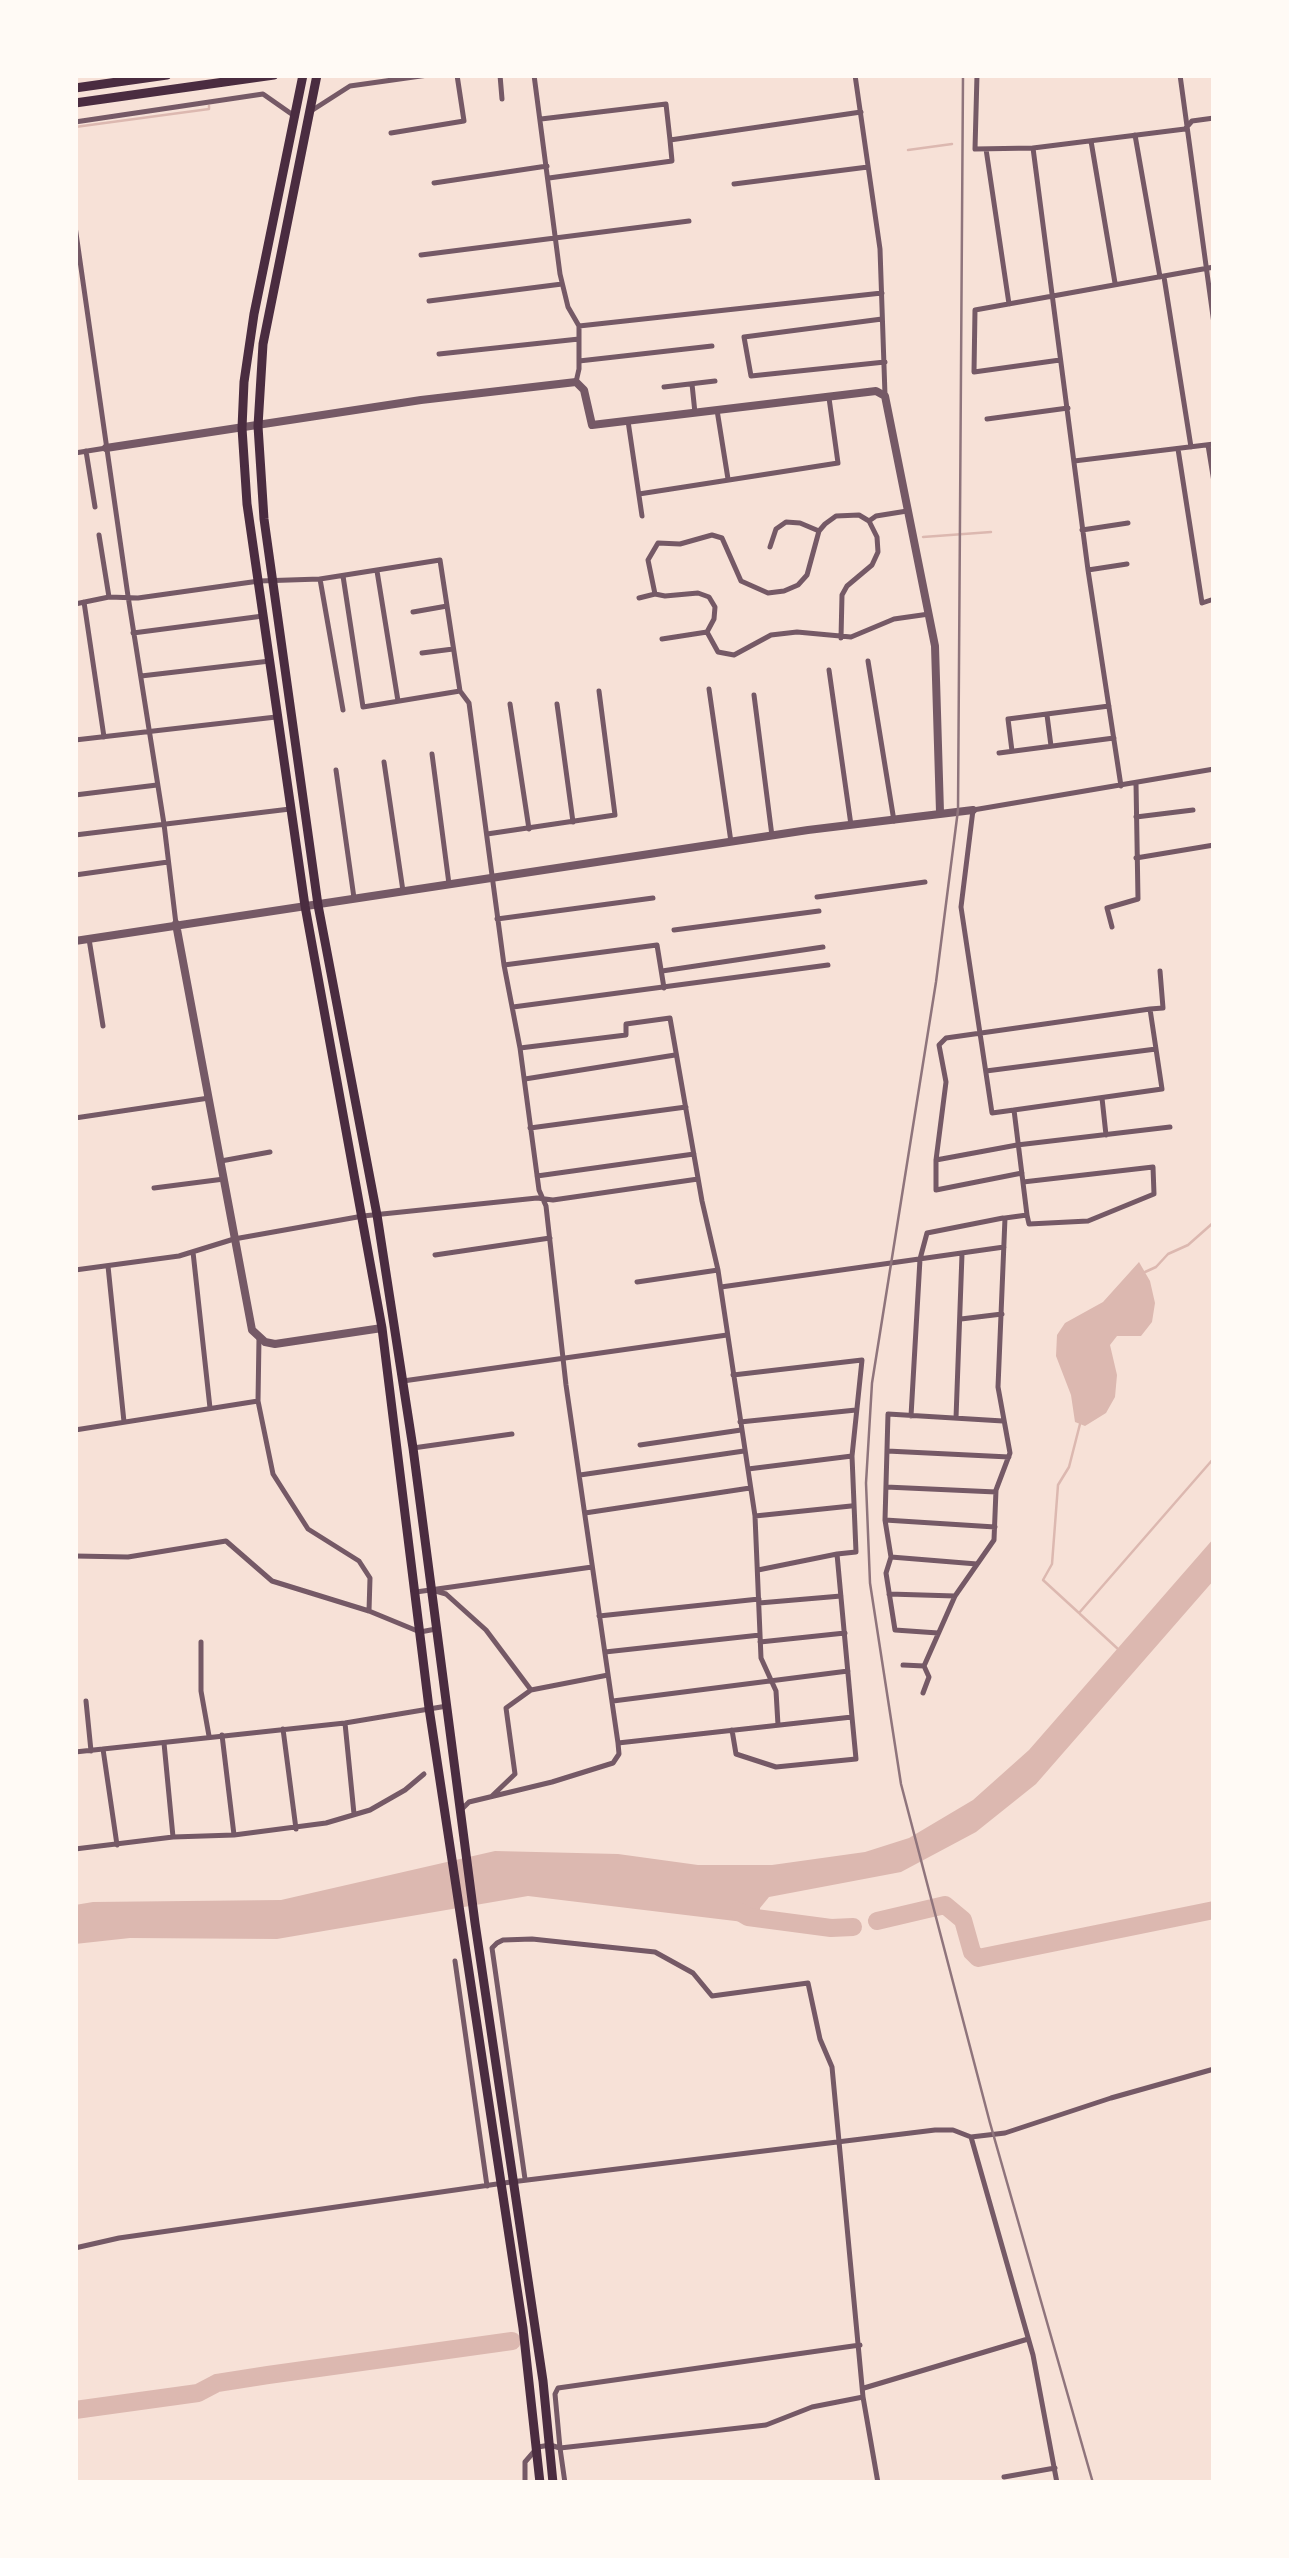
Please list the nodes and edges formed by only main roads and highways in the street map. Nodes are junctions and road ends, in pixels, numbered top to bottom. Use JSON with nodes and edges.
{"nodes":[{"id":1,"x":167,"y":75,"type":"edge"},
{"id":2,"x":274,"y":75,"type":"edge"},
{"id":3,"x":302,"y":75,"type":"edge"},
{"id":4,"x":317,"y":75,"type":"edge"},
{"id":5,"x":75,"y":88,"type":"edge"},
{"id":6,"x":75,"y":104,"type":"edge"},
{"id":7,"x":549,"y":2447,"type":"junction"},
{"id":8,"x":540,"y":2483,"type":"edge"},
{"id":9,"x":553,"y":2483,"type":"edge"}],
"edges":[{"from":1,"to":5,"type":"main road"},
{"from":2,"to":6,"type":"main road"},
{"from":3,"to":7,"type":"main road"},
{"from":4,"to":7,"type":"main road"},
{"from":7,"to":8,"type":"main road"},
{"from":7,"to":9,"type":"main road"}]}
